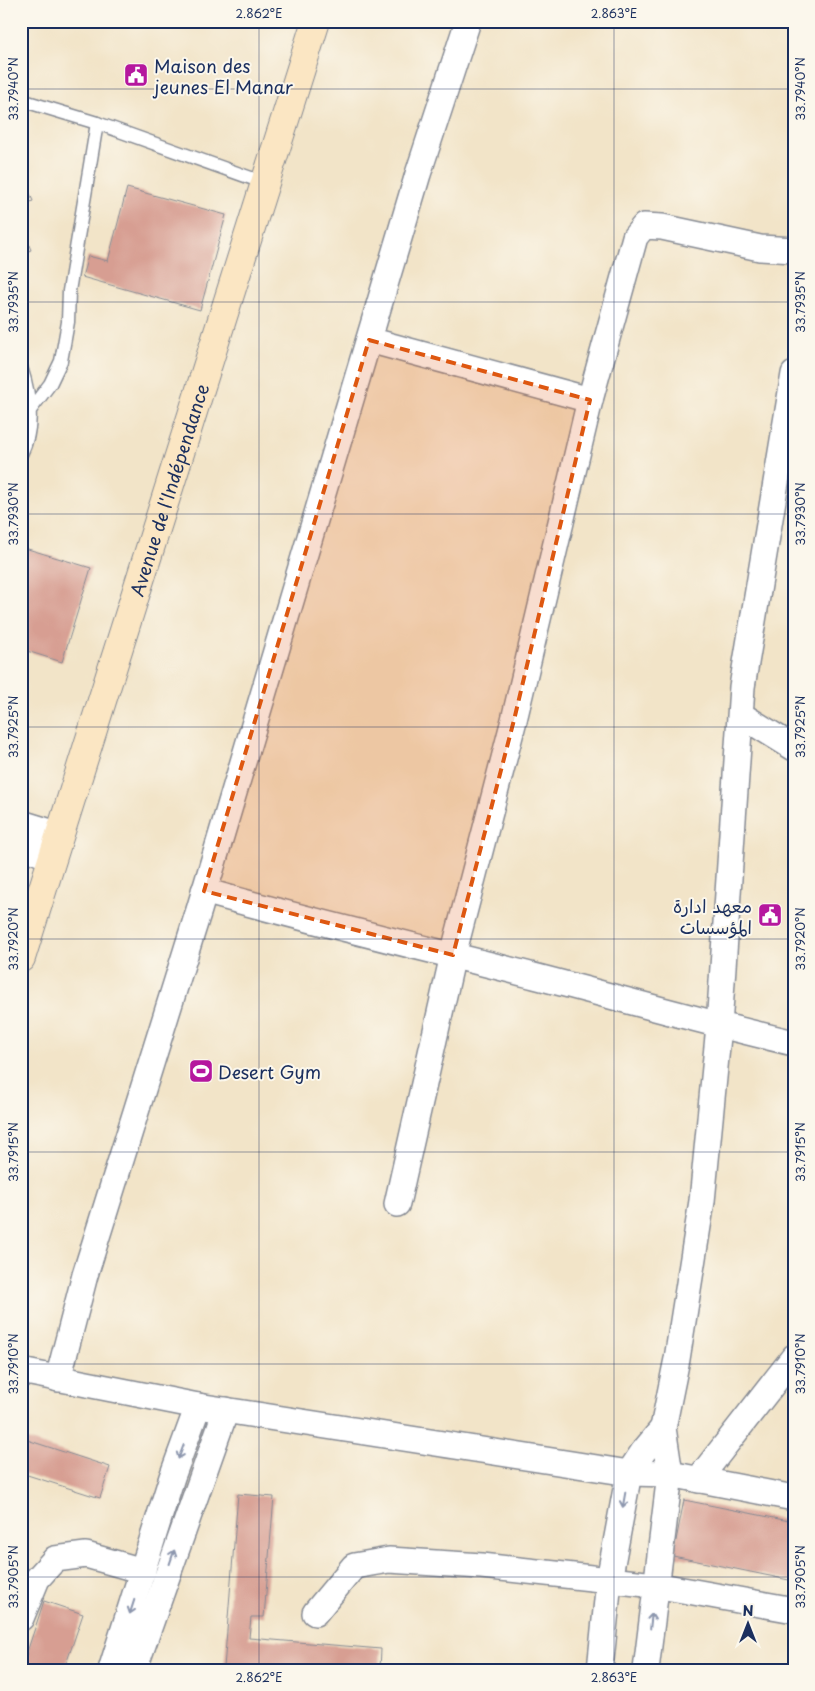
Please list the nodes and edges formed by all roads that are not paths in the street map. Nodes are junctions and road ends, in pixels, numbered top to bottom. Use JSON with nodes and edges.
{"nodes":[{"id":1,"x":316,"y":21,"type":"edge"},
{"id":2,"x":468,"y":21,"type":"edge"},
{"id":3,"x":21,"y":100,"type":"edge"},
{"id":4,"x":97,"y":123,"type":"junction"},
{"id":5,"x":266,"y":183,"type":"junction"},
{"id":6,"x":794,"y":250,"type":"edge"},
{"id":7,"x":369,"y":340,"type":"junction"},
{"id":8,"x":21,"y":367,"type":"edge"},
{"id":9,"x":794,"y":374,"type":"edge"},
{"id":10,"x":590,"y":400,"type":"junction"},
{"id":11,"x":31,"y":409,"type":"junction"},
{"id":12,"x":21,"y":454,"type":"edge"},
{"id":13,"x":784,"y":490,"type":"edge"},
{"id":14,"x":741,"y":715,"type":"junction"},
{"id":15,"x":794,"y":748,"type":"edge"},
{"id":16,"x":21,"y":823,"type":"edge"},
{"id":17,"x":21,"y":846,"type":"edge"},
{"id":18,"x":56,"y":846,"type":"junction"},
{"id":19,"x":204,"y":891,"type":"junction"},
{"id":20,"x":453,"y":955,"type":"junction"},
{"id":21,"x":21,"y":958,"type":"edge"},
{"id":22,"x":719,"y":1026,"type":"junction"},
{"id":23,"x":794,"y":1043,"type":"edge"},
{"id":24,"x":397,"y":1204,"type":"dead end"},
{"id":25,"x":794,"y":1357,"type":"edge"},
{"id":26,"x":21,"y":1370,"type":"edge"},
{"id":27,"x":58,"y":1380,"type":"junction"},
{"id":28,"x":198,"y":1406,"type":"junction"},
{"id":29,"x":226,"y":1410,"type":"junction"},
{"id":30,"x":663,"y":1428,"type":"junction"},
{"id":31,"x":629,"y":1473,"type":"junction"},
{"id":32,"x":670,"y":1474,"type":"junction"},
{"id":33,"x":698,"y":1480,"type":"junction"},
{"id":34,"x":794,"y":1498,"type":"edge"},
{"id":35,"x":143,"y":1571,"type":"junction"},
{"id":36,"x":609,"y":1580,"type":"junction"},
{"id":37,"x":655,"y":1585,"type":"junction"},
{"id":38,"x":794,"y":1610,"type":"edge"},
{"id":39,"x":315,"y":1613,"type":"dead end"},
{"id":40,"x":21,"y":1618,"type":"edge"},
{"id":41,"x":111,"y":1670,"type":"edge"},
{"id":42,"x":134,"y":1670,"type":"edge"},
{"id":43,"x":600,"y":1670,"type":"edge"},
{"id":44,"x":646,"y":1670,"type":"edge"}],
"edges":[{"from":1,"to":5,"type":"main road","name":"Avenue de l'Indépendance"},
{"from":2,"to":7,"type":"street"},
{"from":3,"to":4,"type":"lane"},
{"from":4,"to":5,"type":"lane"},
{"from":4,"to":11,"type":"lane"},
{"from":5,"to":18,"type":"main road","name":"Avenue de l'Indépendance"},
{"from":6,"to":10,"type":"street"},
{"from":7,"to":10,"type":"street"},
{"from":7,"to":19,"type":"street"},
{"from":8,"to":11,"type":"lane"},
{"from":9,"to":13,"type":"street"},
{"from":10,"to":20,"type":"street"},
{"from":11,"to":12,"type":"lane"},
{"from":13,"to":14,"type":"street"},
{"from":14,"to":15,"type":"street"},
{"from":14,"to":22,"type":"street"},
{"from":16,"to":18,"type":"street"},
{"from":17,"to":18,"type":"street"},
{"from":18,"to":21,"type":"main road","name":"Avenue de l'Indépendance"},
{"from":19,"to":20,"type":"street"},
{"from":19,"to":27,"type":"street"},
{"from":20,"to":22,"type":"street"},
{"from":20,"to":24,"type":"street"},
{"from":22,"to":23,"type":"street"},
{"from":22,"to":30,"type":"street"},
{"from":25,"to":33,"type":"street"},
{"from":26,"to":27,"type":"street"},
{"from":27,"to":28,"type":"street"},
{"from":28,"to":29,"type":"street"},
{"from":28,"to":35,"type":"street","one_way":true},
{"from":29,"to":31,"type":"street"},
{"from":42,"to":29,"type":"street","one_way":true},
{"from":30,"to":31,"type":"street"},
{"from":30,"to":32,"type":"street"},
{"from":31,"to":32,"type":"street"},
{"from":31,"to":36,"type":"street","one_way":true},
{"from":32,"to":33,"type":"street"},
{"from":32,"to":37,"type":"street"},
{"from":33,"to":34,"type":"street"},
{"from":35,"to":40,"type":"street"},
{"from":35,"to":41,"type":"street","one_way":true},
{"from":36,"to":37,"type":"street"},
{"from":36,"to":39,"type":"street"},
{"from":36,"to":43,"type":"street"},
{"from":37,"to":38,"type":"street"},
{"from":44,"to":37,"type":"street","one_way":true}]}
